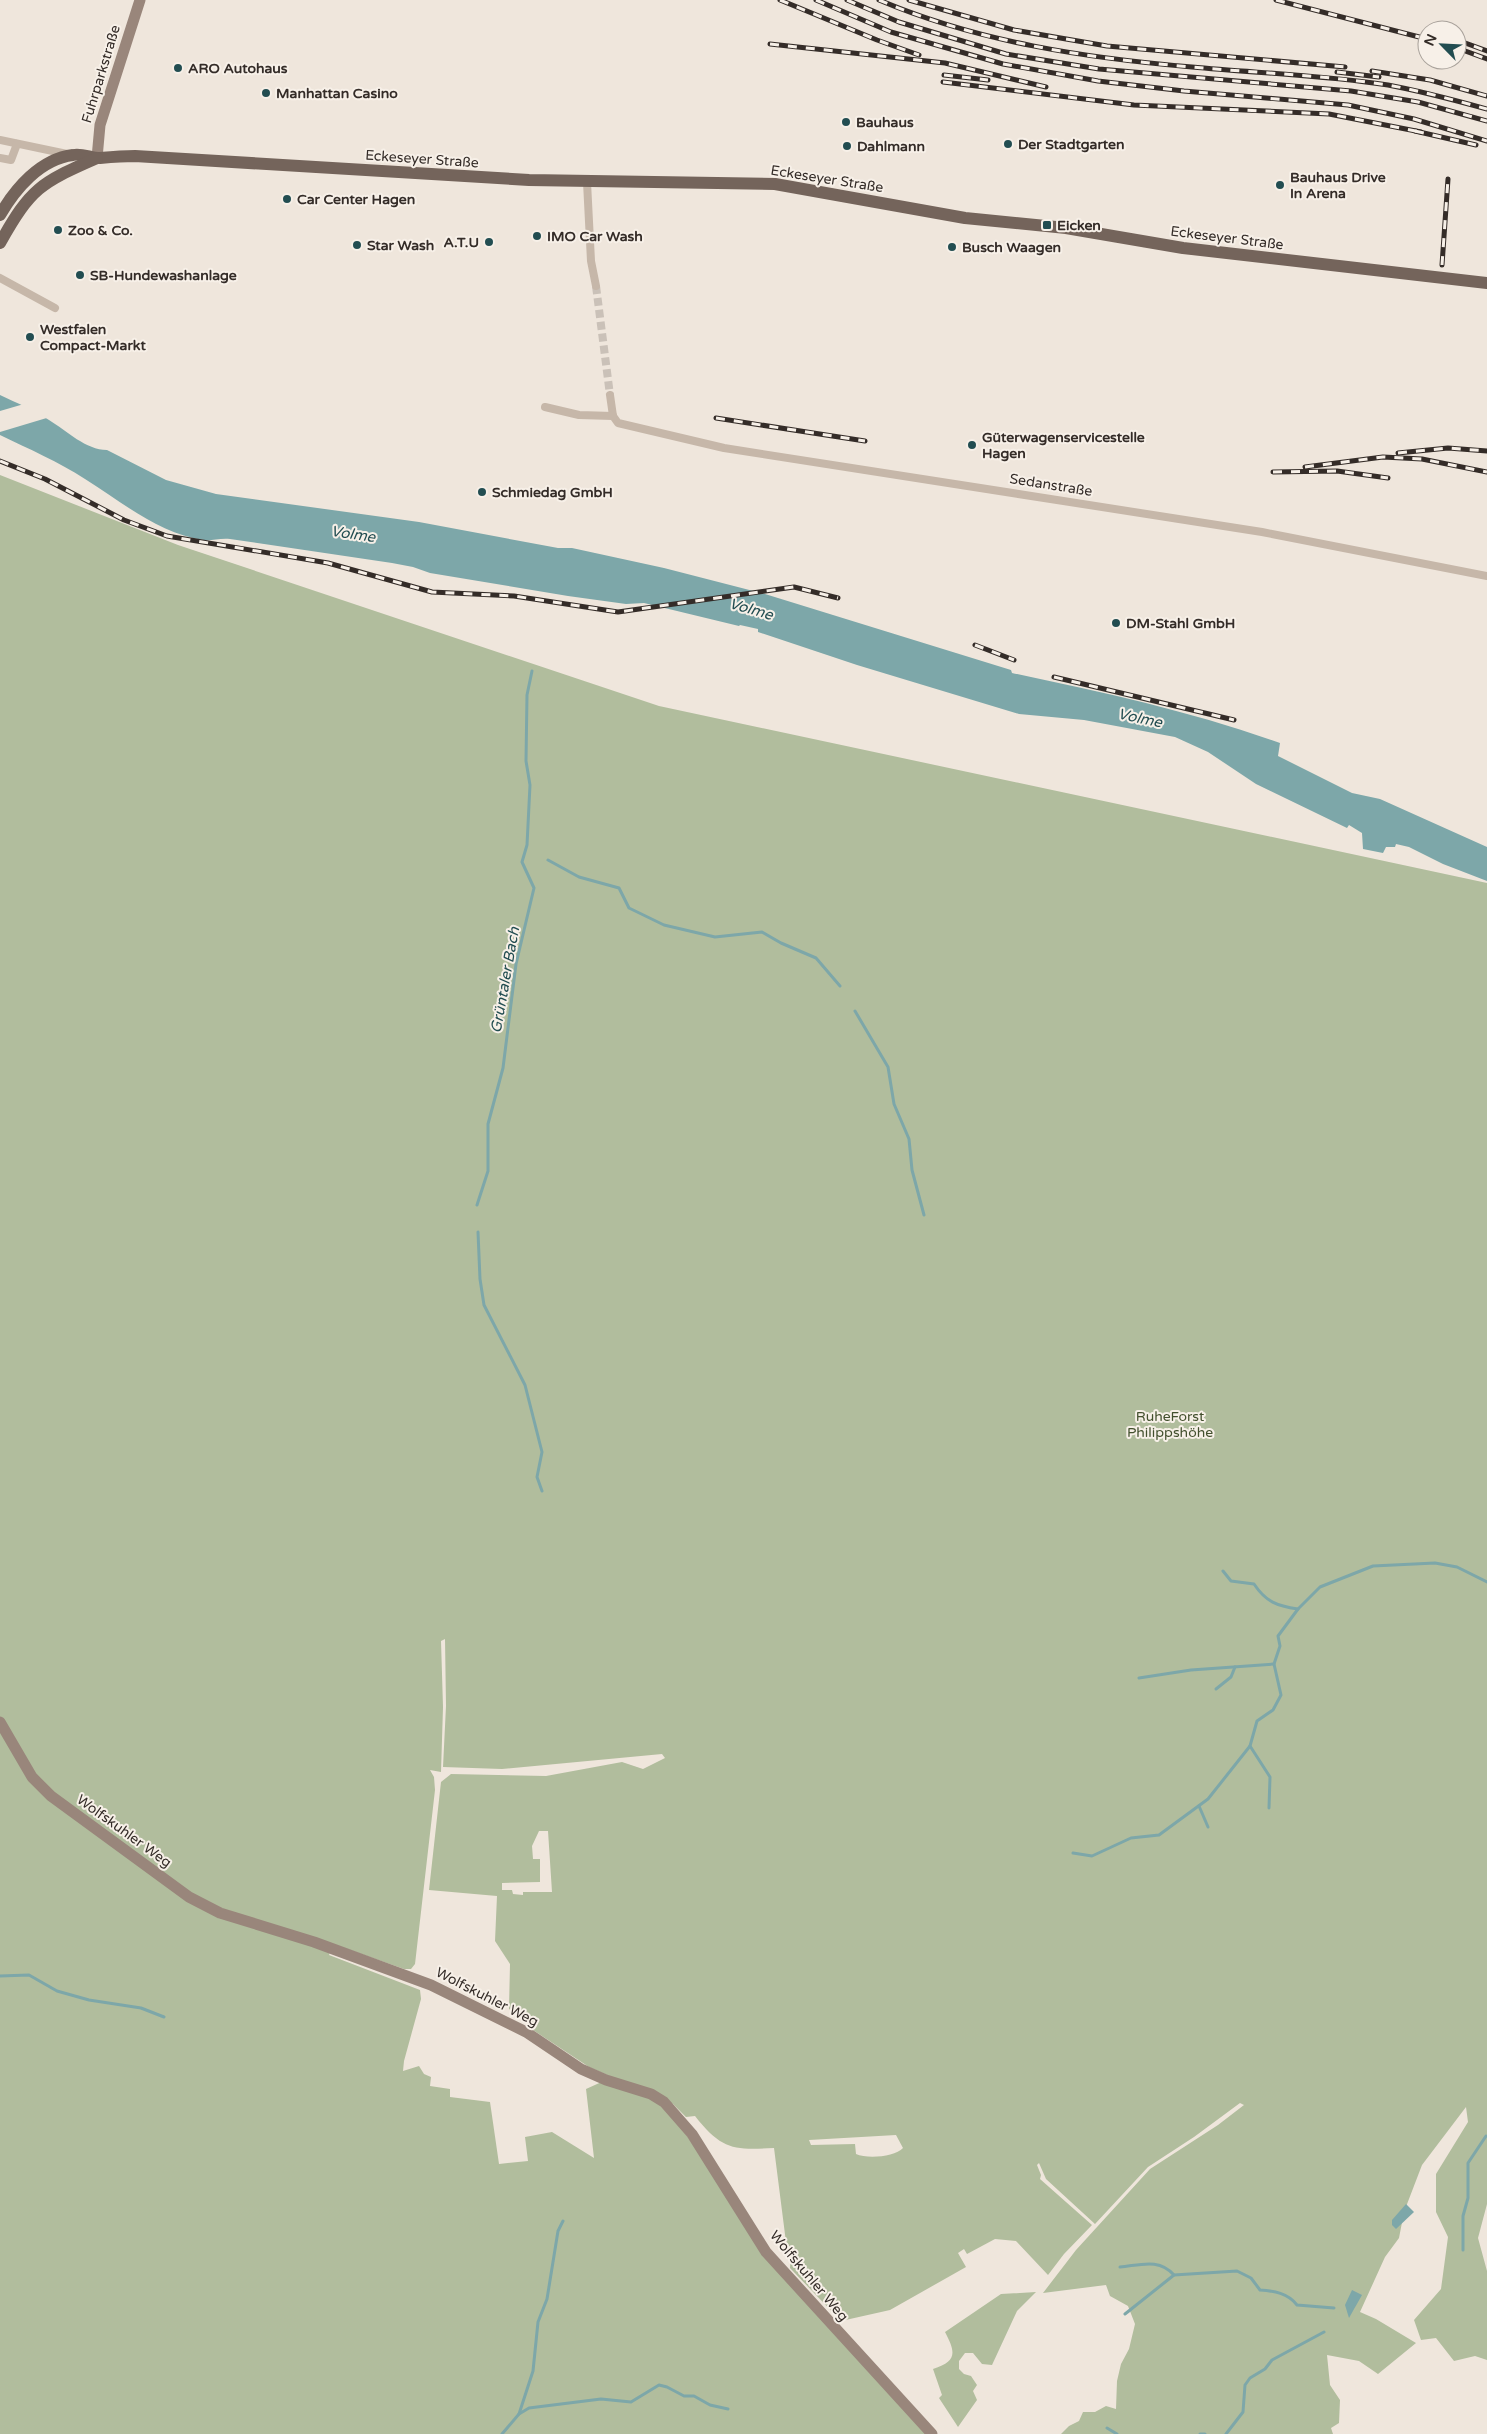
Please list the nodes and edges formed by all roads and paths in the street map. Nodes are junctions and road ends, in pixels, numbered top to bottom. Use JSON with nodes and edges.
{"nodes":[{"id":1,"x":140,"y":0,"type":"edge"},
{"id":2,"x":0,"y":140,"type":"edge"},
{"id":3,"x":17,"y":144,"type":"junction"},
{"id":4,"x":72,"y":155,"type":"junction"},
{"id":5,"x":0,"y":158,"type":"edge"},
{"id":6,"x":98,"y":158,"type":"junction"},
{"id":7,"x":586,"y":182,"type":"junction"},
{"id":8,"x":0,"y":215,"type":"edge"},
{"id":9,"x":0,"y":243,"type":"edge"},
{"id":10,"x":0,"y":278,"type":"edge"},
{"id":11,"x":1487,"y":283,"type":"edge"},
{"id":12,"x":596,"y":286,"type":"tunnel mouth"},
{"id":13,"x":55,"y":308,"type":"dead end"},
{"id":14,"x":610,"y":395,"type":"tunnel mouth"},
{"id":15,"x":545,"y":407,"type":"dead end"},
{"id":16,"x":613,"y":416,"type":"junction"},
{"id":17,"x":1487,"y":576,"type":"edge"},
{"id":18,"x":0,"y":1722,"type":"edge"},
{"id":19,"x":932,"y":2434,"type":"edge"}],
"edges":[{"from":1,"to":6,"type":"street","name":"Fuhrparkstraße"},
{"from":2,"to":3,"type":"street"},
{"from":3,"to":4,"type":"street"},
{"from":3,"to":5,"type":"street"},
{"from":4,"to":6,"type":"main road"},
{"from":4,"to":8,"type":"main road"},
{"from":6,"to":7,"type":"main road","name":"Eckeseyer Straße"},
{"from":6,"to":9,"type":"main road"},
{"from":7,"to":11,"type":"main road","name":"Eckeseyer Straße"},
{"from":7,"to":12,"type":"street"},
{"from":10,"to":13,"type":"street"},
{"from":14,"to":16,"type":"street"},
{"from":15,"to":16,"type":"street"},
{"from":16,"to":17,"type":"street","name":"Sedanstraße"},
{"from":18,"to":19,"type":"street","name":"Wolfskuhler Weg"}]}
